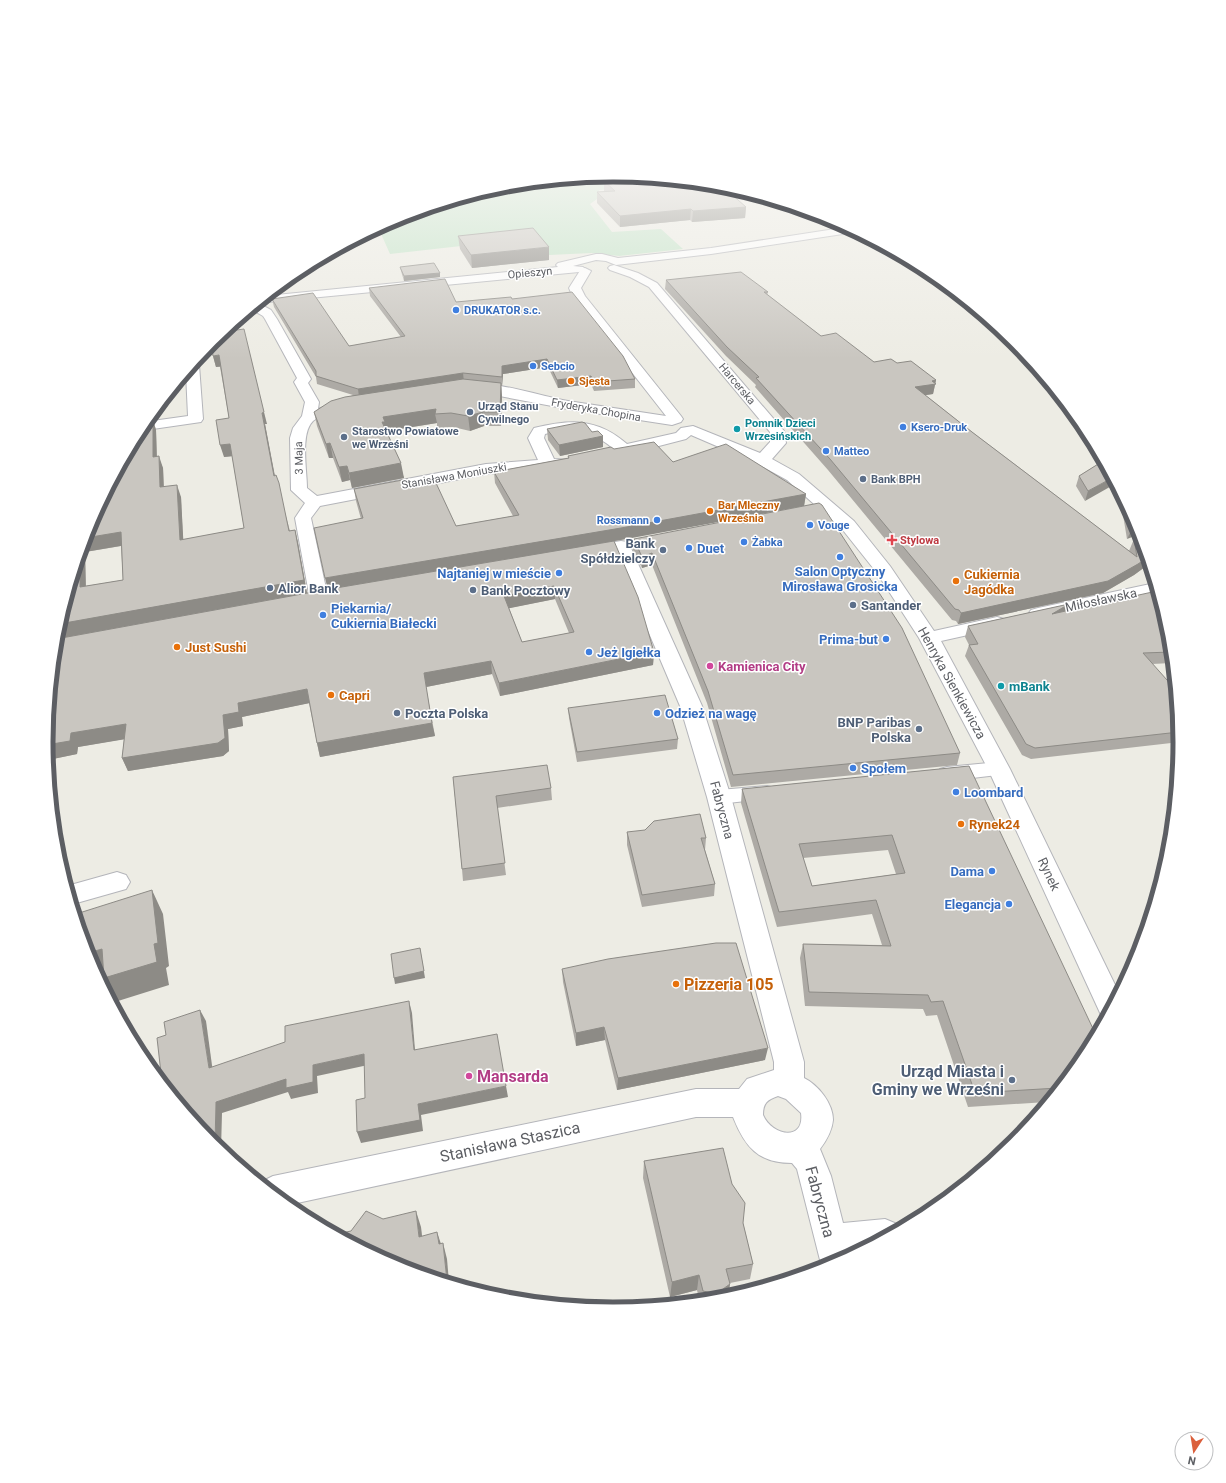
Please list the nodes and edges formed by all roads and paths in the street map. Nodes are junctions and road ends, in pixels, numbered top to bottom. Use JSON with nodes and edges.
{"nodes":[{"id":1,"x":843,"y":231,"type":"edge"},
{"id":2,"x":595,"y":268,"type":"junction"},
{"id":3,"x":316,"y":295,"type":"junction"},
{"id":4,"x":269,"y":299,"type":"edge"},
{"id":5,"x":263,"y":304,"type":"edge"},
{"id":6,"x":258,"y":308,"type":"edge"},
{"id":7,"x":192,"y":371,"type":"edge"},
{"id":8,"x":456,"y":388,"type":"edge"},
{"id":9,"x":358,"y":403,"type":"edge"},
{"id":10,"x":309,"y":417,"type":"junction"},
{"id":11,"x":674,"y":420,"type":"junction"},
{"id":12,"x":150,"y":426,"type":"edge"},
{"id":13,"x":690,"y":431,"type":"junction"},
{"id":14,"x":624,"y":450,"type":"junction"},
{"id":15,"x":603,"y":454,"type":"edge"},
{"id":16,"x":582,"y":459,"type":"edge"},
{"id":17,"x":762,"y":460,"type":"junction"},
{"id":18,"x":548,"y":464,"type":"junction"},
{"id":19,"x":314,"y":502,"type":"junction"},
{"id":20,"x":621,"y":546,"type":"dead end"},
{"id":21,"x":1152,"y":589,"type":"edge"},
{"id":22,"x":276,"y":606,"type":"edge"},
{"id":23,"x":929,"y":638,"type":"junction"},
{"id":24,"x":999,"y":769,"type":"junction"},
{"id":25,"x":929,"y":776,"type":"edge"},
{"id":26,"x":789,"y":790,"type":"edge"},
{"id":27,"x":719,"y":798,"type":"junction"},
{"id":28,"x":1013,"y":798,"type":"joint"},
{"id":29,"x":117,"y":882,"type":"dead end"},
{"id":30,"x":75,"y":895,"type":"edge"},
{"id":31,"x":1109,"y":1001,"type":"edge"},
{"id":32,"x":790,"y":1084,"type":"junction"},
{"id":33,"x":748,"y":1103,"type":"junction"},
{"id":34,"x":798,"y":1145,"type":"junction"},
{"id":35,"x":279,"y":1191,"type":"edge"},
{"id":36,"x":864,"y":1242,"type":"edge"},
{"id":37,"x":833,"y":1252,"type":"edge"}],
"edges":[{"from":1,"to":2,"type":"street","name":"Opieszyn"},
{"from":2,"to":3,"type":"street","name":"Opieszyn"},
{"from":2,"to":11,"type":"street"},
{"from":2,"to":17,"type":"street","name":"Harcerska"},
{"from":3,"to":4,"type":"street","name":"Opieszyn"},
{"from":3,"to":5,"type":"street","name":"Opieszyn"},
{"from":6,"to":10,"type":"street","name":"3 Maja"},
{"from":7,"to":12,"type":"street"},
{"from":8,"to":11,"type":"street","name":"Fryderyka Chopina"},
{"from":9,"to":10,"type":"street"},
{"from":10,"to":19,"type":"street","name":"3 Maja"},
{"from":11,"to":13,"type":"street","name":"Fryderyka Chopina"},
{"from":13,"to":14,"type":"street"},
{"from":13,"to":17,"type":"street"},
{"from":14,"to":15,"type":"street"},
{"from":14,"to":18,"type":"street"},
{"from":16,"to":18,"type":"street","name":"Stanisława Moniuszki"},
{"from":17,"to":23,"type":"street","name":"Henryka Sienkiewicza"},
{"from":18,"to":19,"type":"street","name":"Stanisława Moniuszki"},
{"from":19,"to":22,"type":"street"},
{"from":20,"to":27,"type":"street","name":"Fabryczna"},
{"from":21,"to":23,"type":"street","name":"Miłosławska"},
{"from":23,"to":24,"type":"street","name":"Henryka Sienkiewicza"},
{"from":24,"to":25,"type":"street"},
{"from":24,"to":28,"type":"street","name":"Henryka Sienkiewicza"},
{"from":26,"to":27,"type":"street"},
{"from":27,"to":32,"type":"street","name":"Fabryczna"},
{"from":28,"to":31,"type":"street","name":"Rynek"},
{"from":29,"to":30,"type":"street"},
{"from":32,"to":33,"type":"street"},
{"from":32,"to":34,"type":"street"},
{"from":33,"to":34,"type":"street"},
{"from":33,"to":35,"type":"street","name":"Stanisława Staszica"},
{"from":34,"to":37,"type":"street","name":"Fabryczna"},
{"from":36,"to":37,"type":"street"}]}
